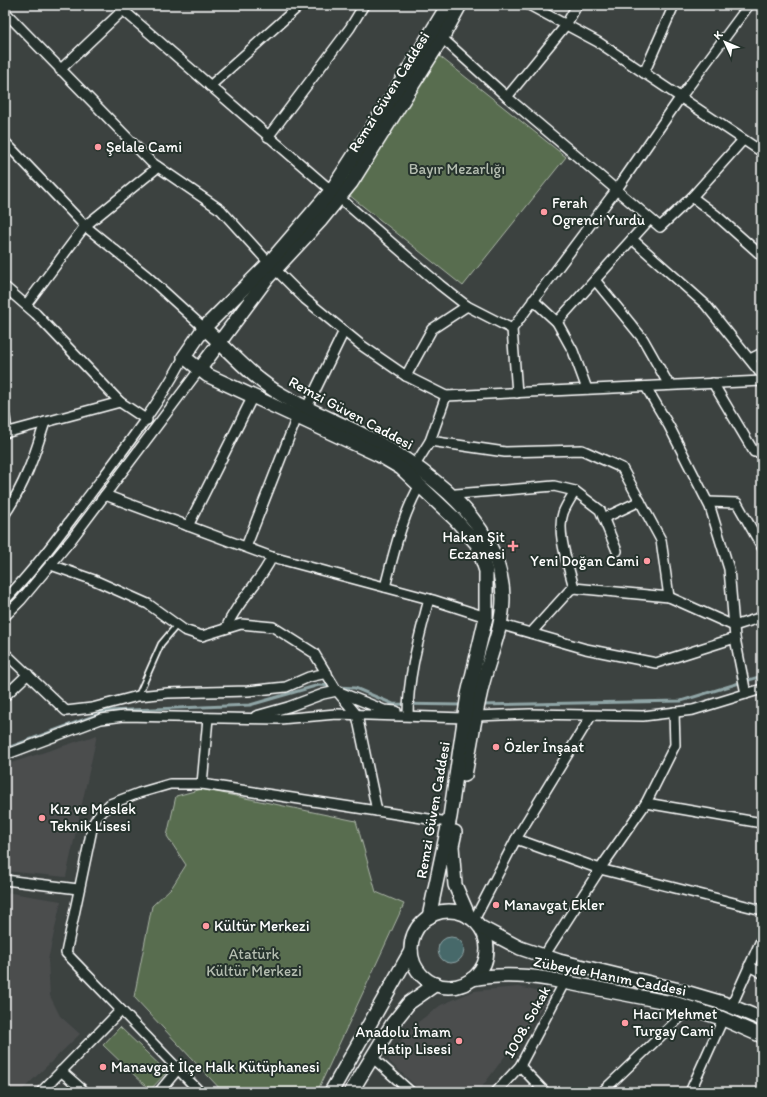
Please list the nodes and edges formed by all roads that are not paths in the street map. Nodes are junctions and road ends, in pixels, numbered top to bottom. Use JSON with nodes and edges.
{"nodes":[{"id":1,"x":11,"y":5,"type":"edge"},
{"id":2,"x":300,"y":5,"type":"edge"},
{"id":3,"x":364,"y":5,"type":"edge"},
{"id":4,"x":448,"y":5,"type":"edge"},
{"id":5,"x":460,"y":5,"type":"edge"},
{"id":6,"x":529,"y":5,"type":"edge"},
{"id":7,"x":577,"y":5,"type":"edge"},
{"id":8,"x":674,"y":5,"type":"edge"},
{"id":9,"x":749,"y":5,"type":"edge"},
{"id":10,"x":122,"y":8,"type":"edge"},
{"id":11,"x":5,"y":12,"type":"edge"},
{"id":12,"x":566,"y":25,"type":"junction"},
{"id":13,"x":442,"y":38,"type":"junction"},
{"id":14,"x":60,"y":70,"type":"junction"},
{"id":15,"x":644,"y":73,"type":"junction"},
{"id":16,"x":210,"y":86,"type":"junction"},
{"id":17,"x":507,"y":97,"type":"junction"},
{"id":18,"x":680,"y":98,"type":"junction"},
{"id":19,"x":268,"y":137,"type":"junction"},
{"id":20,"x":744,"y":140,"type":"junction"},
{"id":21,"x":5,"y":142,"type":"edge"},
{"id":22,"x":762,"y":152,"type":"edge"},
{"id":23,"x":158,"y":167,"type":"junction"},
{"id":24,"x":617,"y":189,"type":"junction"},
{"id":25,"x":335,"y":194,"type":"junction"},
{"id":26,"x":692,"y":197,"type":"junction"},
{"id":27,"x":650,"y":219,"type":"junction"},
{"id":28,"x":85,"y":226,"type":"junction"},
{"id":29,"x":632,"y":239,"type":"junction"},
{"id":30,"x":762,"y":256,"type":"edge"},
{"id":31,"x":272,"y":266,"type":"junction"},
{"id":32,"x":596,"y":280,"type":"junction"},
{"id":33,"x":5,"y":287,"type":"edge"},
{"id":34,"x":533,"y":300,"type":"junction"},
{"id":35,"x":26,"y":305,"type":"junction"},
{"id":36,"x":467,"y":306,"type":"junction"},
{"id":37,"x":557,"y":322,"type":"junction"},
{"id":38,"x":204,"y":328,"type":"junction"},
{"id":39,"x":512,"y":329,"type":"junction"},
{"id":40,"x":344,"y":331,"type":"junction"},
{"id":41,"x":219,"y":341,"type":"junction"},
{"id":42,"x":762,"y":353,"type":"edge"},
{"id":43,"x":184,"y":358,"type":"junction"},
{"id":44,"x":750,"y":359,"type":"junction"},
{"id":45,"x":199,"y":370,"type":"junction"},
{"id":46,"x":762,"y":375,"type":"edge"},
{"id":47,"x":406,"y":376,"type":"junction"},
{"id":48,"x":762,"y":381,"type":"edge"},
{"id":49,"x":713,"y":383,"type":"junction"},
{"id":50,"x":669,"y":385,"type":"junction"},
{"id":51,"x":646,"y":386,"type":"junction"},
{"id":52,"x":587,"y":389,"type":"junction"},
{"id":53,"x":517,"y":393,"type":"junction"},
{"id":54,"x":254,"y":396,"type":"junction"},
{"id":55,"x":446,"y":396,"type":"junction"},
{"id":56,"x":120,"y":402,"type":"junction"},
{"id":57,"x":307,"y":407,"type":"junction"},
{"id":58,"x":5,"y":417,"type":"edge"},
{"id":59,"x":297,"y":417,"type":"junction"},
{"id":60,"x":147,"y":420,"type":"junction"},
{"id":61,"x":45,"y":422,"type":"junction"},
{"id":62,"x":6,"y":433,"type":"edge"},
{"id":63,"x":430,"y":441,"type":"junction"},
{"id":64,"x":754,"y":452,"type":"dead end"},
{"id":65,"x":415,"y":465,"type":"junction"},
{"id":66,"x":420,"y":485,"type":"junction"},
{"id":67,"x":575,"y":491,"type":"junction"},
{"id":68,"x":105,"y":495,"type":"junction"},
{"id":69,"x":451,"y":497,"type":"junction"},
{"id":70,"x":640,"y":501,"type":"junction"},
{"id":71,"x":708,"y":502,"type":"junction"},
{"id":72,"x":5,"y":514,"type":"edge"},
{"id":73,"x":604,"y":518,"type":"junction"},
{"id":74,"x":188,"y":526,"type":"junction"},
{"id":75,"x":246,"y":547,"type":"junction"},
{"id":76,"x":762,"y":547,"type":"edge"},
{"id":77,"x":617,"y":551,"type":"dead end"},
{"id":78,"x":272,"y":557,"type":"junction"},
{"id":79,"x":51,"y":565,"type":"junction"},
{"id":80,"x":385,"y":587,"type":"junction"},
{"id":81,"x":574,"y":588,"type":"junction"},
{"id":82,"x":669,"y":597,"type":"junction"},
{"id":83,"x":429,"y":599,"type":"junction"},
{"id":84,"x":5,"y":600,"type":"edge"},
{"id":85,"x":5,"y":616,"type":"edge"},
{"id":86,"x":486,"y":617,"type":"junction"},
{"id":87,"x":762,"y":617,"type":"edge"},
{"id":88,"x":500,"y":624,"type":"junction"},
{"id":89,"x":177,"y":625,"type":"junction"},
{"id":90,"x":734,"y":626,"type":"junction"},
{"id":91,"x":226,"y":628,"type":"junction"},
{"id":92,"x":531,"y":633,"type":"junction"},
{"id":93,"x":735,"y":638,"type":"junction"},
{"id":94,"x":5,"y":653,"type":"edge"},
{"id":95,"x":28,"y":674,"type":"junction"},
{"id":96,"x":328,"y":675,"type":"junction"},
{"id":97,"x":762,"y":689,"type":"edge"},
{"id":98,"x":336,"y":690,"type":"junction"},
{"id":99,"x":745,"y":690,"type":"junction"},
{"id":100,"x":474,"y":694,"type":"junction"},
{"id":101,"x":5,"y":696,"type":"edge"},
{"id":102,"x":138,"y":696,"type":"junction"},
{"id":103,"x":674,"y":712,"type":"junction"},
{"id":104,"x":471,"y":713,"type":"junction"},
{"id":105,"x":407,"y":714,"type":"junction"},
{"id":106,"x":357,"y":715,"type":"junction"},
{"id":107,"x":591,"y":716,"type":"junction"},
{"id":108,"x":208,"y":718,"type":"junction"},
{"id":109,"x":245,"y":718,"type":"junction"},
{"id":110,"x":5,"y":755,"type":"edge"},
{"id":111,"x":202,"y":784,"type":"junction"},
{"id":112,"x":646,"y":803,"type":"junction"},
{"id":113,"x":377,"y":811,"type":"junction"},
{"id":114,"x":448,"y":822,"type":"junction"},
{"id":115,"x":762,"y":823,"type":"edge"},
{"id":116,"x":516,"y":839,"type":"junction"},
{"id":117,"x":600,"y":869,"type":"junction"},
{"id":118,"x":5,"y":880,"type":"edge"},
{"id":119,"x":78,"y":889,"type":"junction"},
{"id":120,"x":762,"y":910,"type":"edge"},
{"id":121,"x":429,"y":917,"type":"junction"},
{"id":122,"x":475,"y":922,"type":"junction"},
{"id":123,"x":762,"y":938,"type":"edge"},
{"id":124,"x":411,"y":951,"type":"junction"},
{"id":125,"x":544,"y":956,"type":"junction"},
{"id":126,"x":749,"y":966,"type":"junction"},
{"id":127,"x":762,"y":973,"type":"edge"},
{"id":128,"x":472,"y":979,"type":"junction"},
{"id":129,"x":564,"y":983,"type":"junction"},
{"id":130,"x":436,"y":984,"type":"junction"},
{"id":131,"x":731,"y":1007,"type":"junction"},
{"id":132,"x":690,"y":1008,"type":"junction"},
{"id":133,"x":121,"y":1010,"type":"junction"},
{"id":134,"x":723,"y":1019,"type":"junction"},
{"id":135,"x":762,"y":1019,"type":"edge"},
{"id":136,"x":762,"y":1036,"type":"edge"},
{"id":137,"x":373,"y":1058,"type":"junction"},
{"id":138,"x":520,"y":1066,"type":"junction"},
{"id":139,"x":178,"y":1068,"type":"junction"},
{"id":140,"x":61,"y":1071,"type":"junction"},
{"id":141,"x":41,"y":1092,"type":"edge"},
{"id":142,"x":85,"y":1092,"type":"edge"},
{"id":143,"x":159,"y":1092,"type":"edge"},
{"id":144,"x":200,"y":1092,"type":"edge"},
{"id":145,"x":331,"y":1092,"type":"edge"},
{"id":146,"x":351,"y":1092,"type":"edge"},
{"id":147,"x":411,"y":1092,"type":"edge"},
{"id":148,"x":496,"y":1092,"type":"edge"},
{"id":149,"x":545,"y":1092,"type":"edge"},
{"id":150,"x":602,"y":1092,"type":"edge"},
{"id":151,"x":690,"y":1092,"type":"edge"}],
"edges":[{"from":1,"to":11,"type":"street"},
{"from":2,"to":16,"type":"street"},
{"from":3,"to":19,"type":"street"},
{"from":4,"to":25,"type":"main road","name":"Remzi Güven Caddesi"},
{"from":5,"to":13,"type":"main road","name":"Remzi Güven Caddesi"},
{"from":6,"to":12,"type":"street"},
{"from":7,"to":12,"type":"street"},
{"from":8,"to":15,"type":"street"},
{"from":9,"to":18,"type":"street"},
{"from":10,"to":14,"type":"street"},
{"from":10,"to":16,"type":"street"},
{"from":11,"to":14,"type":"street"},
{"from":12,"to":15,"type":"street"},
{"from":12,"to":17,"type":"street"},
{"from":13,"to":17,"type":"street"},
{"from":13,"to":25,"type":"main road","name":"Remzi Güven Caddesi"},
{"from":14,"to":23,"type":"street"},
{"from":15,"to":18,"type":"street"},
{"from":16,"to":19,"type":"street"},
{"from":17,"to":24,"type":"street"},
{"from":18,"to":20,"type":"street"},
{"from":18,"to":24,"type":"street"},
{"from":19,"to":25,"type":"street"},
{"from":20,"to":22,"type":"street"},
{"from":20,"to":26,"type":"street"},
{"from":21,"to":28,"type":"street"},
{"from":23,"to":28,"type":"street"},
{"from":23,"to":31,"type":"street"},
{"from":24,"to":27,"type":"street"},
{"from":24,"to":34,"type":"street"},
{"from":25,"to":31,"type":"main road","name":"Remzi Güven Caddesi"},
{"from":25,"to":36,"type":"street"},
{"from":26,"to":27,"type":"street"},
{"from":26,"to":30,"type":"street"},
{"from":27,"to":29,"type":"street"},
{"from":28,"to":35,"type":"street"},
{"from":28,"to":38,"type":"street"},
{"from":29,"to":32,"type":"street"},
{"from":29,"to":44,"type":"street"},
{"from":31,"to":38,"type":"main road","name":"Remzi Güven Caddesi"},
{"from":31,"to":40,"type":"street"},
{"from":31,"to":41,"type":"main road","name":"Remzi Güven Caddesi"},
{"from":32,"to":37,"type":"street"},
{"from":32,"to":50,"type":"street"},
{"from":33,"to":35,"type":"street"},
{"from":34,"to":37,"type":"street"},
{"from":34,"to":39,"type":"street"},
{"from":35,"to":56,"type":"street"},
{"from":36,"to":39,"type":"street"},
{"from":36,"to":47,"type":"street"},
{"from":37,"to":52,"type":"street"},
{"from":38,"to":41,"type":"main road","name":"Remzi Güven Caddesi"},
{"from":38,"to":43,"type":"main road","name":"Remzi Güven Caddesi"},
{"from":39,"to":53,"type":"street"},
{"from":40,"to":47,"type":"street"},
{"from":40,"to":57,"type":"street"},
{"from":41,"to":45,"type":"main road","name":"Remzi Güven Caddesi"},
{"from":41,"to":57,"type":"main road","name":"Remzi Güven Caddesi"},
{"from":42,"to":44,"type":"street"},
{"from":43,"to":45,"type":"main road","name":"Remzi Güven Caddesi"},
{"from":43,"to":60,"type":"street"},
{"from":44,"to":46,"type":"street"},
{"from":45,"to":54,"type":"main road","name":"Remzi Güven Caddesi"},
{"from":45,"to":68,"type":"street"},
{"from":47,"to":55,"type":"street"},
{"from":48,"to":49,"type":"street"},
{"from":49,"to":50,"type":"street"},
{"from":49,"to":64,"type":"street"},
{"from":50,"to":51,"type":"street"},
{"from":51,"to":52,"type":"street"},
{"from":51,"to":71,"type":"street"},
{"from":52,"to":53,"type":"street"},
{"from":53,"to":55,"type":"street"},
{"from":54,"to":59,"type":"main road","name":"Remzi Güven Caddesi"},
{"from":54,"to":74,"type":"street"},
{"from":55,"to":63,"type":"street"},
{"from":56,"to":60,"type":"street"},
{"from":56,"to":61,"type":"street"},
{"from":57,"to":65,"type":"main road","name":"Remzi Güven Caddesi"},
{"from":58,"to":62,"type":"street"},
{"from":59,"to":66,"type":"main road","name":"Remzi Güven Caddesi"},
{"from":59,"to":75,"type":"street"},
{"from":60,"to":84,"type":"street"},
{"from":61,"to":62,"type":"street"},
{"from":61,"to":72,"type":"street"},
{"from":63,"to":65,"type":"street"},
{"from":63,"to":70,"type":"street"},
{"from":65,"to":69,"type":"main road","name":"Remzi Güven Caddesi"},
{"from":66,"to":80,"type":"street"},
{"from":66,"to":86,"type":"main road","name":"Remzi Güven Caddesi"},
{"from":67,"to":69,"type":"street"},
{"from":67,"to":73,"type":"street"},
{"from":67,"to":81,"type":"street"},
{"from":68,"to":74,"type":"street"},
{"from":68,"to":79,"type":"street"},
{"from":69,"to":88,"type":"main road","name":"Remzi Güven Caddesi"},
{"from":70,"to":73,"type":"street"},
{"from":70,"to":82,"type":"street"},
{"from":71,"to":76,"type":"street"},
{"from":71,"to":90,"type":"street"},
{"from":73,"to":77,"type":"street"},
{"from":74,"to":75,"type":"street"},
{"from":75,"to":78,"type":"street"},
{"from":78,"to":80,"type":"street"},
{"from":78,"to":91,"type":"street"},
{"from":79,"to":85,"type":"street"},
{"from":79,"to":89,"type":"street"},
{"from":80,"to":83,"type":"street"},
{"from":81,"to":82,"type":"street"},
{"from":81,"to":92,"type":"street"},
{"from":82,"to":90,"type":"street"},
{"from":83,"to":86,"type":"street"},
{"from":83,"to":105,"type":"street"},
{"from":86,"to":100,"type":"main road","name":"Remzi Güven Caddesi"},
{"from":87,"to":90,"type":"street"},
{"from":88,"to":92,"type":"street"},
{"from":88,"to":100,"type":"main road","name":"Remzi Güven Caddesi"},
{"from":89,"to":91,"type":"street"},
{"from":89,"to":102,"type":"lane"},
{"from":90,"to":93,"type":"street"},
{"from":91,"to":96,"type":"street"},
{"from":92,"to":93,"type":"street"},
{"from":93,"to":99,"type":"street"},
{"from":94,"to":95,"type":"street"},
{"from":95,"to":101,"type":"street"},
{"from":95,"to":102,"type":"street"},
{"from":96,"to":98,"type":"street"},
{"from":96,"to":102,"type":"street"},
{"from":97,"to":99,"type":"street"},
{"from":98,"to":105,"type":"street"},
{"from":98,"to":106,"type":"street"},
{"from":98,"to":109,"type":"street"},
{"from":99,"to":103,"type":"street"},
{"from":100,"to":104,"type":"main road"},
{"from":103,"to":107,"type":"street"},
{"from":103,"to":112,"type":"street"},
{"from":104,"to":105,"type":"street"},
{"from":104,"to":107,"type":"street"},
{"from":104,"to":114,"type":"main road","name":"Remzi Güven Caddesi"},
{"from":104,"to":122,"type":"main road","name":"Remzi Güven Caddesi"},
{"from":105,"to":106,"type":"street"},
{"from":106,"to":109,"type":"street"},
{"from":106,"to":113,"type":"street"},
{"from":107,"to":116,"type":"street"},
{"from":108,"to":109,"type":"street"},
{"from":108,"to":110,"type":"street"},
{"from":108,"to":111,"type":"street"},
{"from":111,"to":113,"type":"street"},
{"from":111,"to":119,"type":"street"},
{"from":112,"to":115,"type":"street"},
{"from":112,"to":117,"type":"street"},
{"from":113,"to":114,"type":"street"},
{"from":114,"to":121,"type":"main road","name":"Remzi Güven Caddesi"},
{"from":116,"to":117,"type":"street"},
{"from":116,"to":122,"type":"street"},
{"from":117,"to":120,"type":"street"},
{"from":117,"to":125,"type":"street"},
{"from":118,"to":119,"type":"street"},
{"from":119,"to":133,"type":"street"},
{"from":121,"to":122,"type":"main road"},
{"from":121,"to":124,"type":"main road"},
{"from":122,"to":125,"type":"main road","name":"Zübeyde Hanım Caddesi"},
{"from":122,"to":128,"type":"main road"},
{"from":123,"to":126,"type":"street"},
{"from":124,"to":130,"type":"main road"},
{"from":124,"to":145,"type":"main road"},
{"from":125,"to":131,"type":"main road","name":"Zübeyde Hanım Caddesi"},
{"from":126,"to":127,"type":"street"},
{"from":126,"to":131,"type":"street"},
{"from":128,"to":129,"type":"main road","name":"Zübeyde Hanım Caddesi"},
{"from":128,"to":130,"type":"main road"},
{"from":129,"to":132,"type":"main road","name":"Zübeyde Hanım Caddesi"},
{"from":129,"to":138,"type":"street","name":"1008. Sokak"},
{"from":130,"to":137,"type":"main road"},
{"from":131,"to":135,"type":"main road","name":"Zübeyde Hanım Caddesi"},
{"from":132,"to":134,"type":"main road","name":"Zübeyde Hanım Caddesi"},
{"from":132,"to":150,"type":"street"},
{"from":133,"to":139,"type":"street"},
{"from":133,"to":140,"type":"street"},
{"from":134,"to":136,"type":"main road","name":"Zübeyde Hanım Caddesi"},
{"from":134,"to":151,"type":"street"},
{"from":137,"to":146,"type":"main road"},
{"from":137,"to":147,"type":"street"},
{"from":138,"to":148,"type":"street","name":"1008. Sokak"},
{"from":138,"to":149,"type":"street"},
{"from":139,"to":143,"type":"street"},
{"from":139,"to":144,"type":"street"},
{"from":140,"to":141,"type":"street"},
{"from":140,"to":142,"type":"street"}]}
